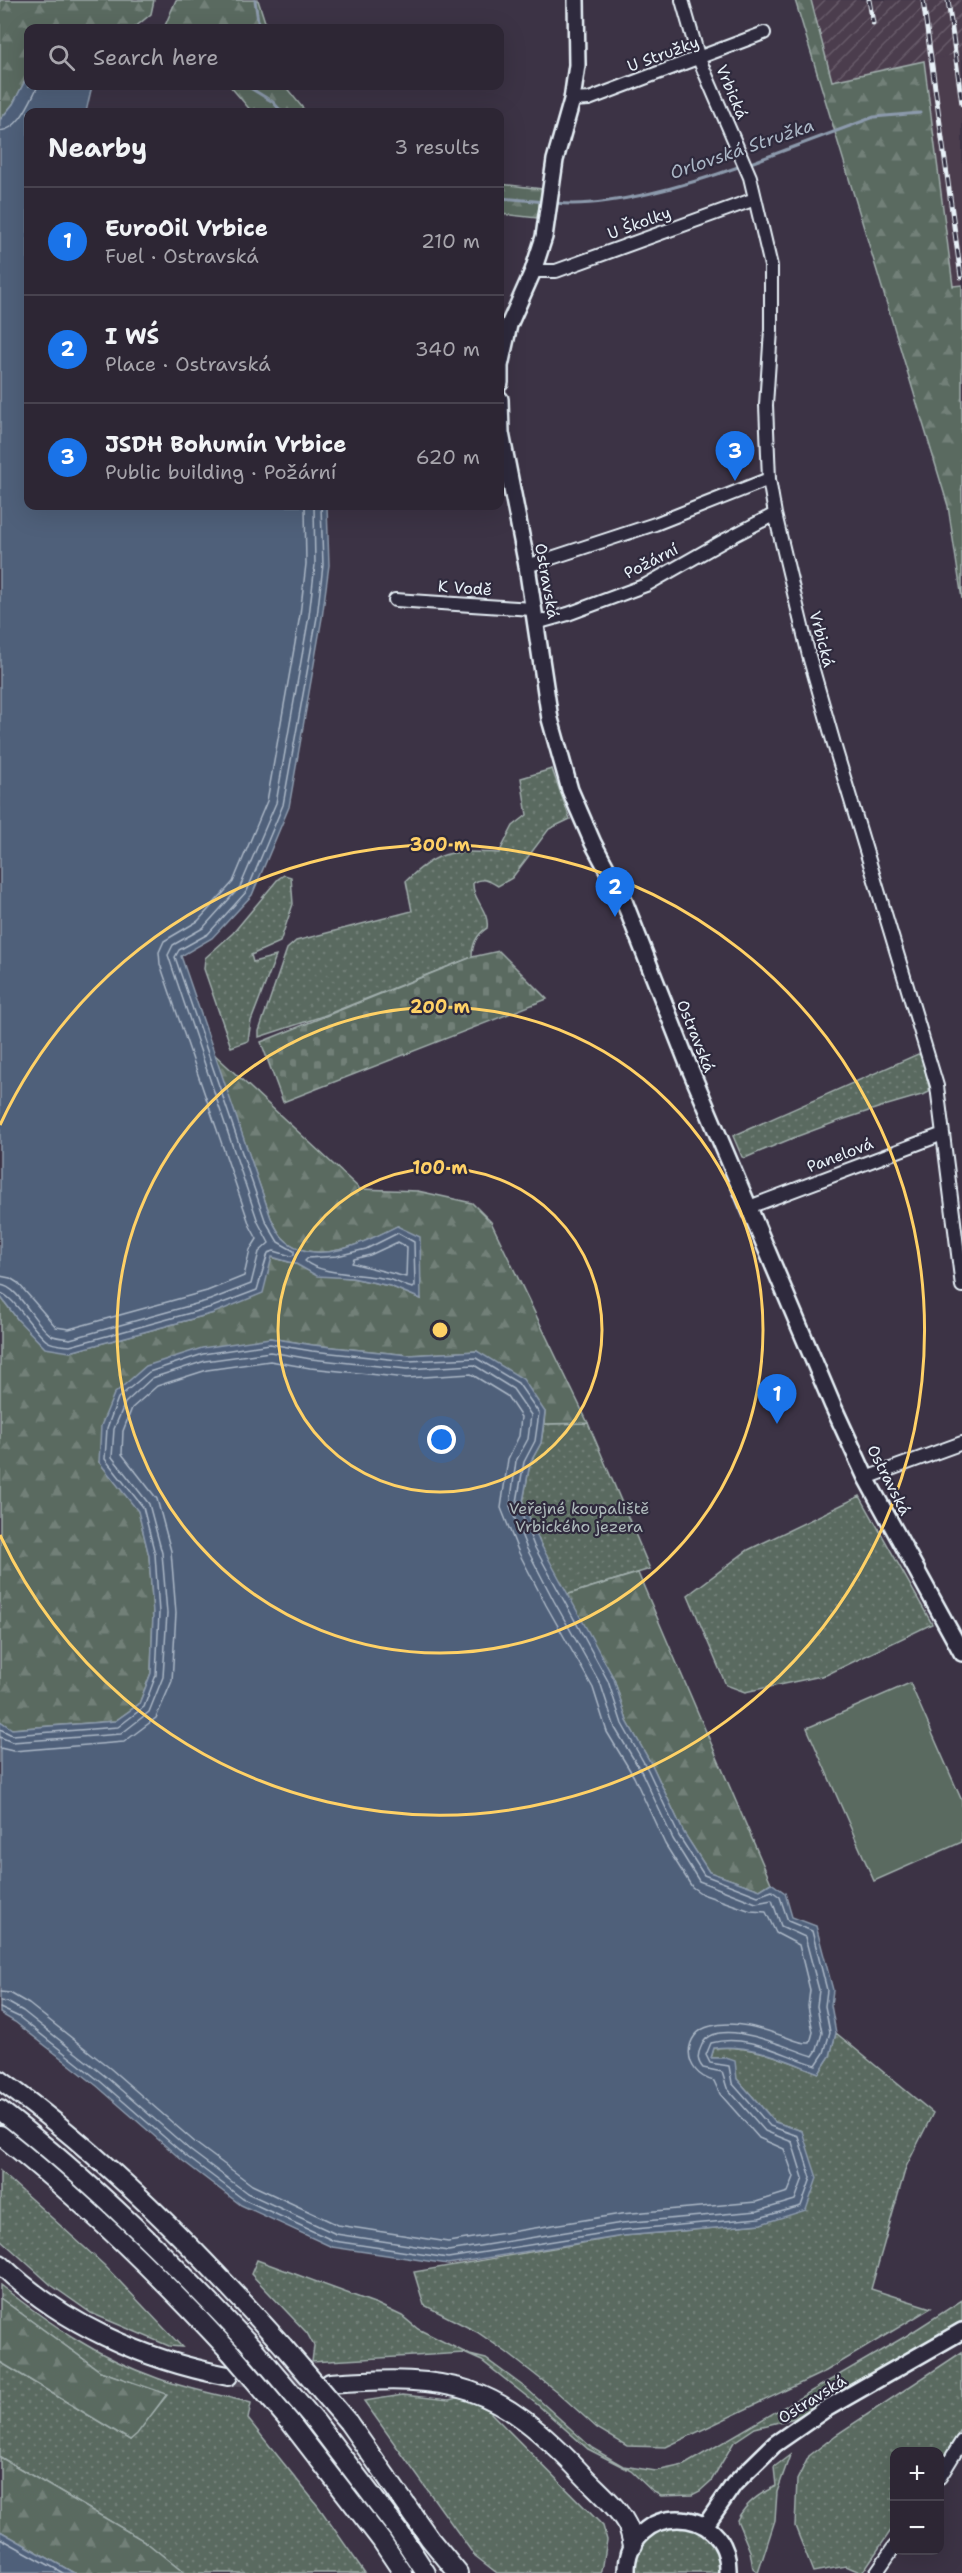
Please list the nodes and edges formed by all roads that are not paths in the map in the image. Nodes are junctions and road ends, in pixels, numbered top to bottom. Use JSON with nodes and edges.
{"nodes":[{"id":1,"x":576,"y":0,"type":"edge"},
{"id":2,"x":682,"y":0,"type":"edge"},
{"id":3,"x":765,"y":33,"type":"dead end"},
{"id":4,"x":699,"y":59,"type":"junction"},
{"id":5,"x":572,"y":100,"type":"junction"},
{"id":6,"x":755,"y":199,"type":"junction"},
{"id":7,"x":533,"y":271,"type":"junction"},
{"id":8,"x":504,"y":348,"type":"edge"},
{"id":9,"x":504,"y":448,"type":"edge"},
{"id":10,"x":769,"y":479,"type":"junction"},
{"id":11,"x":775,"y":514,"type":"junction"},
{"id":12,"x":527,"y":566,"type":"junction"},
{"id":13,"x":395,"y":600,"type":"dead end"},
{"id":14,"x":534,"y":616,"type":"junction"},
{"id":15,"x":943,"y":1134,"type":"junction"},
{"id":16,"x":748,"y":1207,"type":"junction"},
{"id":17,"x":962,"y":1286,"type":"edge"},
{"id":18,"x":962,"y":1443,"type":"edge"},
{"id":19,"x":866,"y":1478,"type":"junction"},
{"id":20,"x":962,"y":1653,"type":"edge"},
{"id":21,"x":0,"y":2080,"type":"edge"},
{"id":22,"x":0,"y":2110,"type":"edge"},
{"id":23,"x":0,"y":2135,"type":"edge"},
{"id":24,"x":0,"y":2264,"type":"edge"},
{"id":25,"x":962,"y":2331,"type":"edge"},
{"id":26,"x":228,"y":2376,"type":"tunnel mouth"},
{"id":27,"x":330,"y":2384,"type":"tunnel mouth"},
{"id":28,"x":962,"y":2441,"type":"edge"},
{"id":29,"x":944,"y":2469,"type":"edge"},
{"id":30,"x":705,"y":2526,"type":"junction"},
{"id":31,"x":633,"y":2545,"type":"junction"},
{"id":32,"x":890,"y":2553,"type":"edge"},
{"id":33,"x":403,"y":2573,"type":"edge"},
{"id":34,"x":426,"y":2573,"type":"edge"},
{"id":35,"x":458,"y":2573,"type":"edge"},
{"id":36,"x":627,"y":2573,"type":"edge"},
{"id":37,"x":728,"y":2573,"type":"edge"},
{"id":38,"x":876,"y":2573,"type":"edge"}],
"edges":[{"from":1,"to":5,"type":"main road"},
{"from":2,"to":4,"type":"street","name":"Vrbická"},
{"from":3,"to":4,"type":"street","name":"U Stružky"},
{"from":4,"to":5,"type":"street","name":"U Stružky"},
{"from":4,"to":6,"type":"street","name":"Vrbická"},
{"from":5,"to":7,"type":"main road"},
{"from":6,"to":7,"type":"street","name":"U Školky"},
{"from":6,"to":10,"type":"street","name":"Vrbická"},
{"from":7,"to":8,"type":"main road"},
{"from":9,"to":12,"type":"main road","name":"Ostravská"},
{"from":10,"to":11,"type":"street","name":"Vrbická"},
{"from":10,"to":12,"type":"street","name":"Požární"},
{"from":11,"to":14,"type":"street","name":"Požární"},
{"from":11,"to":15,"type":"street","name":"Vrbická"},
{"from":12,"to":14,"type":"main road","name":"Ostravská"},
{"from":13,"to":14,"type":"street","name":"K Vodě"},
{"from":14,"to":16,"type":"main road","name":"Ostravská"},
{"from":15,"to":16,"type":"street","name":"Panelová"},
{"from":15,"to":17,"type":"street","name":"Vrbická"},
{"from":16,"to":19,"type":"main road","name":"Ostravská"},
{"from":18,"to":19,"type":"street"},
{"from":19,"to":20,"type":"main road","name":"Ostravská"},
{"from":21,"to":35,"type":"highway","bridge":true},
{"from":22,"to":34,"type":"highway","bridge":true},
{"from":23,"to":33,"type":"highway","bridge":true},
{"from":24,"to":26,"type":"highway"},
{"from":25,"to":30,"type":"main road","name":"Ostravská"},
{"from":27,"to":31,"type":"highway"},
{"from":28,"to":29,"type":"street"},
{"from":30,"to":31,"type":"main road"},
{"from":30,"to":37,"type":"main road"},
{"from":31,"to":36,"type":"main road"},
{"from":32,"to":38,"type":"street"}]}
